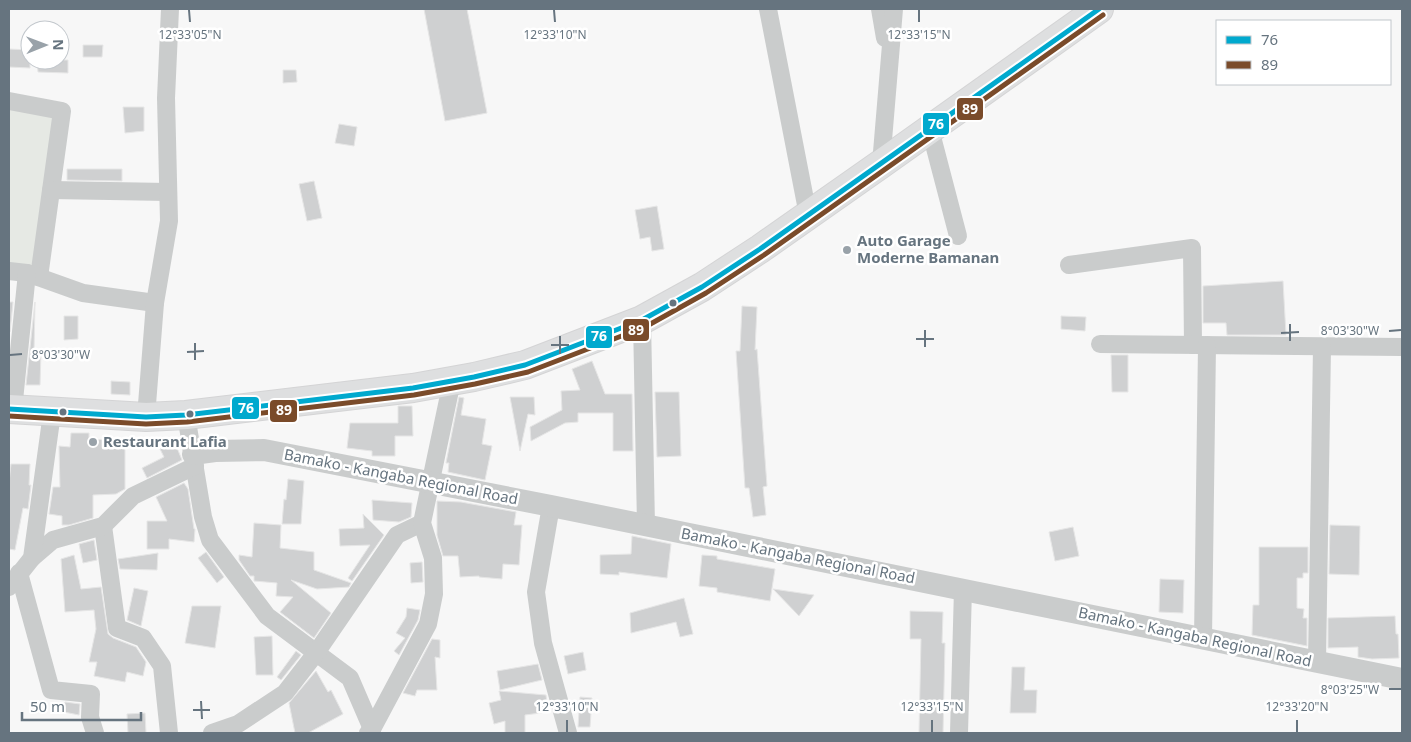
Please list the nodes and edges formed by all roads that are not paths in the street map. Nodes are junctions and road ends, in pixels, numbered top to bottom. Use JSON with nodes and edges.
{"nodes":[{"id":1,"x":170,"y":9,"type":"edge"},
{"id":2,"x":768,"y":9,"type":"edge"},
{"id":3,"x":880,"y":9,"type":"edge"},
{"id":4,"x":894,"y":9,"type":"edge"},
{"id":5,"x":1099,"y":9,"type":"edge"},
{"id":6,"x":890,"y":61,"type":"junction"},
{"id":7,"x":9,"y":101,"type":"edge"},
{"id":8,"x":930,"y":129,"type":"junction"},
{"id":9,"x":881,"y":164,"type":"junction"},
{"id":10,"x":51,"y":190,"type":"junction"},
{"id":11,"x":168,"y":192,"type":"junction"},
{"id":12,"x":808,"y":215,"type":"junction"},
{"id":13,"x":958,"y":236,"type":"dead end"},
{"id":14,"x":1069,"y":265,"type":"dead end"},
{"id":15,"x":9,"y":271,"type":"edge"},
{"id":16,"x":33,"y":275,"type":"junction"},
{"id":17,"x":155,"y":303,"type":"junction"},
{"id":18,"x":642,"y":320,"type":"junction"},
{"id":19,"x":1100,"y":344,"type":"dead end"},
{"id":20,"x":1200,"y":345,"type":"junction"},
{"id":21,"x":1322,"y":347,"type":"junction"},
{"id":22,"x":1402,"y":347,"type":"edge"},
{"id":23,"x":452,"y":381,"type":"junction"},
{"id":24,"x":11,"y":409,"type":"edge"},
{"id":25,"x":58,"y":413,"type":"junction"},
{"id":26,"x":186,"y":415,"type":"junction"},
{"id":27,"x":146,"y":417,"type":"junction"},
{"id":28,"x":194,"y":460,"type":"junction"},
{"id":29,"x":430,"y":482,"type":"junction"},
{"id":30,"x":551,"y":506,"type":"junction"},
{"id":31,"x":422,"y":523,"type":"junction"},
{"id":32,"x":103,"y":526,"type":"junction"},
{"id":33,"x":646,"y":526,"type":"junction"},
{"id":34,"x":32,"y":558,"type":"junction"},
{"id":35,"x":20,"y":573,"type":"junction"},
{"id":36,"x":9,"y":587,"type":"edge"},
{"id":37,"x":963,"y":589,"type":"junction"},
{"id":38,"x":1203,"y":639,"type":"junction"},
{"id":39,"x":316,"y":653,"type":"junction"},
{"id":40,"x":1317,"y":662,"type":"junction"},
{"id":41,"x":1402,"y":680,"type":"edge"},
{"id":42,"x":371,"y":732,"type":"edge"},
{"id":43,"x":95,"y":733,"type":"edge"},
{"id":44,"x":169,"y":733,"type":"edge"},
{"id":45,"x":212,"y":733,"type":"edge"},
{"id":46,"x":568,"y":733,"type":"edge"},
{"id":47,"x":959,"y":733,"type":"edge"}],
"edges":[{"from":1,"to":11,"type":"street"},
{"from":2,"to":12,"type":"street"},
{"from":3,"to":6,"type":"street"},
{"from":4,"to":6,"type":"street"},
{"from":5,"to":8,"type":"main road"},
{"from":6,"to":9,"type":"street"},
{"from":7,"to":10,"type":"street"},
{"from":8,"to":9,"type":"main road"},
{"from":8,"to":13,"type":"street"},
{"from":9,"to":12,"type":"main road"},
{"from":10,"to":11,"type":"street"},
{"from":10,"to":16,"type":"street"},
{"from":11,"to":17,"type":"street"},
{"from":12,"to":18,"type":"main road"},
{"from":14,"to":20,"type":"street"},
{"from":15,"to":16,"type":"street"},
{"from":16,"to":17,"type":"street"},
{"from":16,"to":24,"type":"street"},
{"from":17,"to":27,"type":"street"},
{"from":18,"to":23,"type":"main road"},
{"from":18,"to":33,"type":"street"},
{"from":19,"to":20,"type":"street"},
{"from":20,"to":21,"type":"street"},
{"from":20,"to":38,"type":"street"},
{"from":21,"to":22,"type":"street"},
{"from":21,"to":40,"type":"street"},
{"from":23,"to":26,"type":"main road"},
{"from":23,"to":29,"type":"street"},
{"from":24,"to":25,"type":"main road"},
{"from":25,"to":27,"type":"main road"},
{"from":25,"to":34,"type":"street"},
{"from":26,"to":27,"type":"main road"},
{"from":26,"to":28,"type":"street"},
{"from":28,"to":29,"type":"street","name":"Bamako - Kangaba Regional Road"},
{"from":28,"to":32,"type":"street"},
{"from":28,"to":39,"type":"street"},
{"from":29,"to":30,"type":"street","name":"Bamako - Kangaba Regional Road"},
{"from":29,"to":31,"type":"street"},
{"from":30,"to":33,"type":"street","name":"Bamako - Kangaba Regional Road"},
{"from":30,"to":46,"type":"street"},
{"from":31,"to":39,"type":"street"},
{"from":31,"to":42,"type":"street"},
{"from":32,"to":34,"type":"street"},
{"from":32,"to":44,"type":"street"},
{"from":33,"to":37,"type":"street","name":"Bamako - Kangaba Regional Road"},
{"from":34,"to":35,"type":"street"},
{"from":35,"to":36,"type":"street"},
{"from":35,"to":43,"type":"street"},
{"from":37,"to":38,"type":"street","name":"Bamako - Kangaba Regional Road"},
{"from":37,"to":47,"type":"street"},
{"from":38,"to":40,"type":"street","name":"Bamako - Kangaba Regional Road"},
{"from":39,"to":42,"type":"street"},
{"from":39,"to":45,"type":"street"},
{"from":40,"to":41,"type":"street","name":"Bamako - Kangaba Regional Road"}]}
